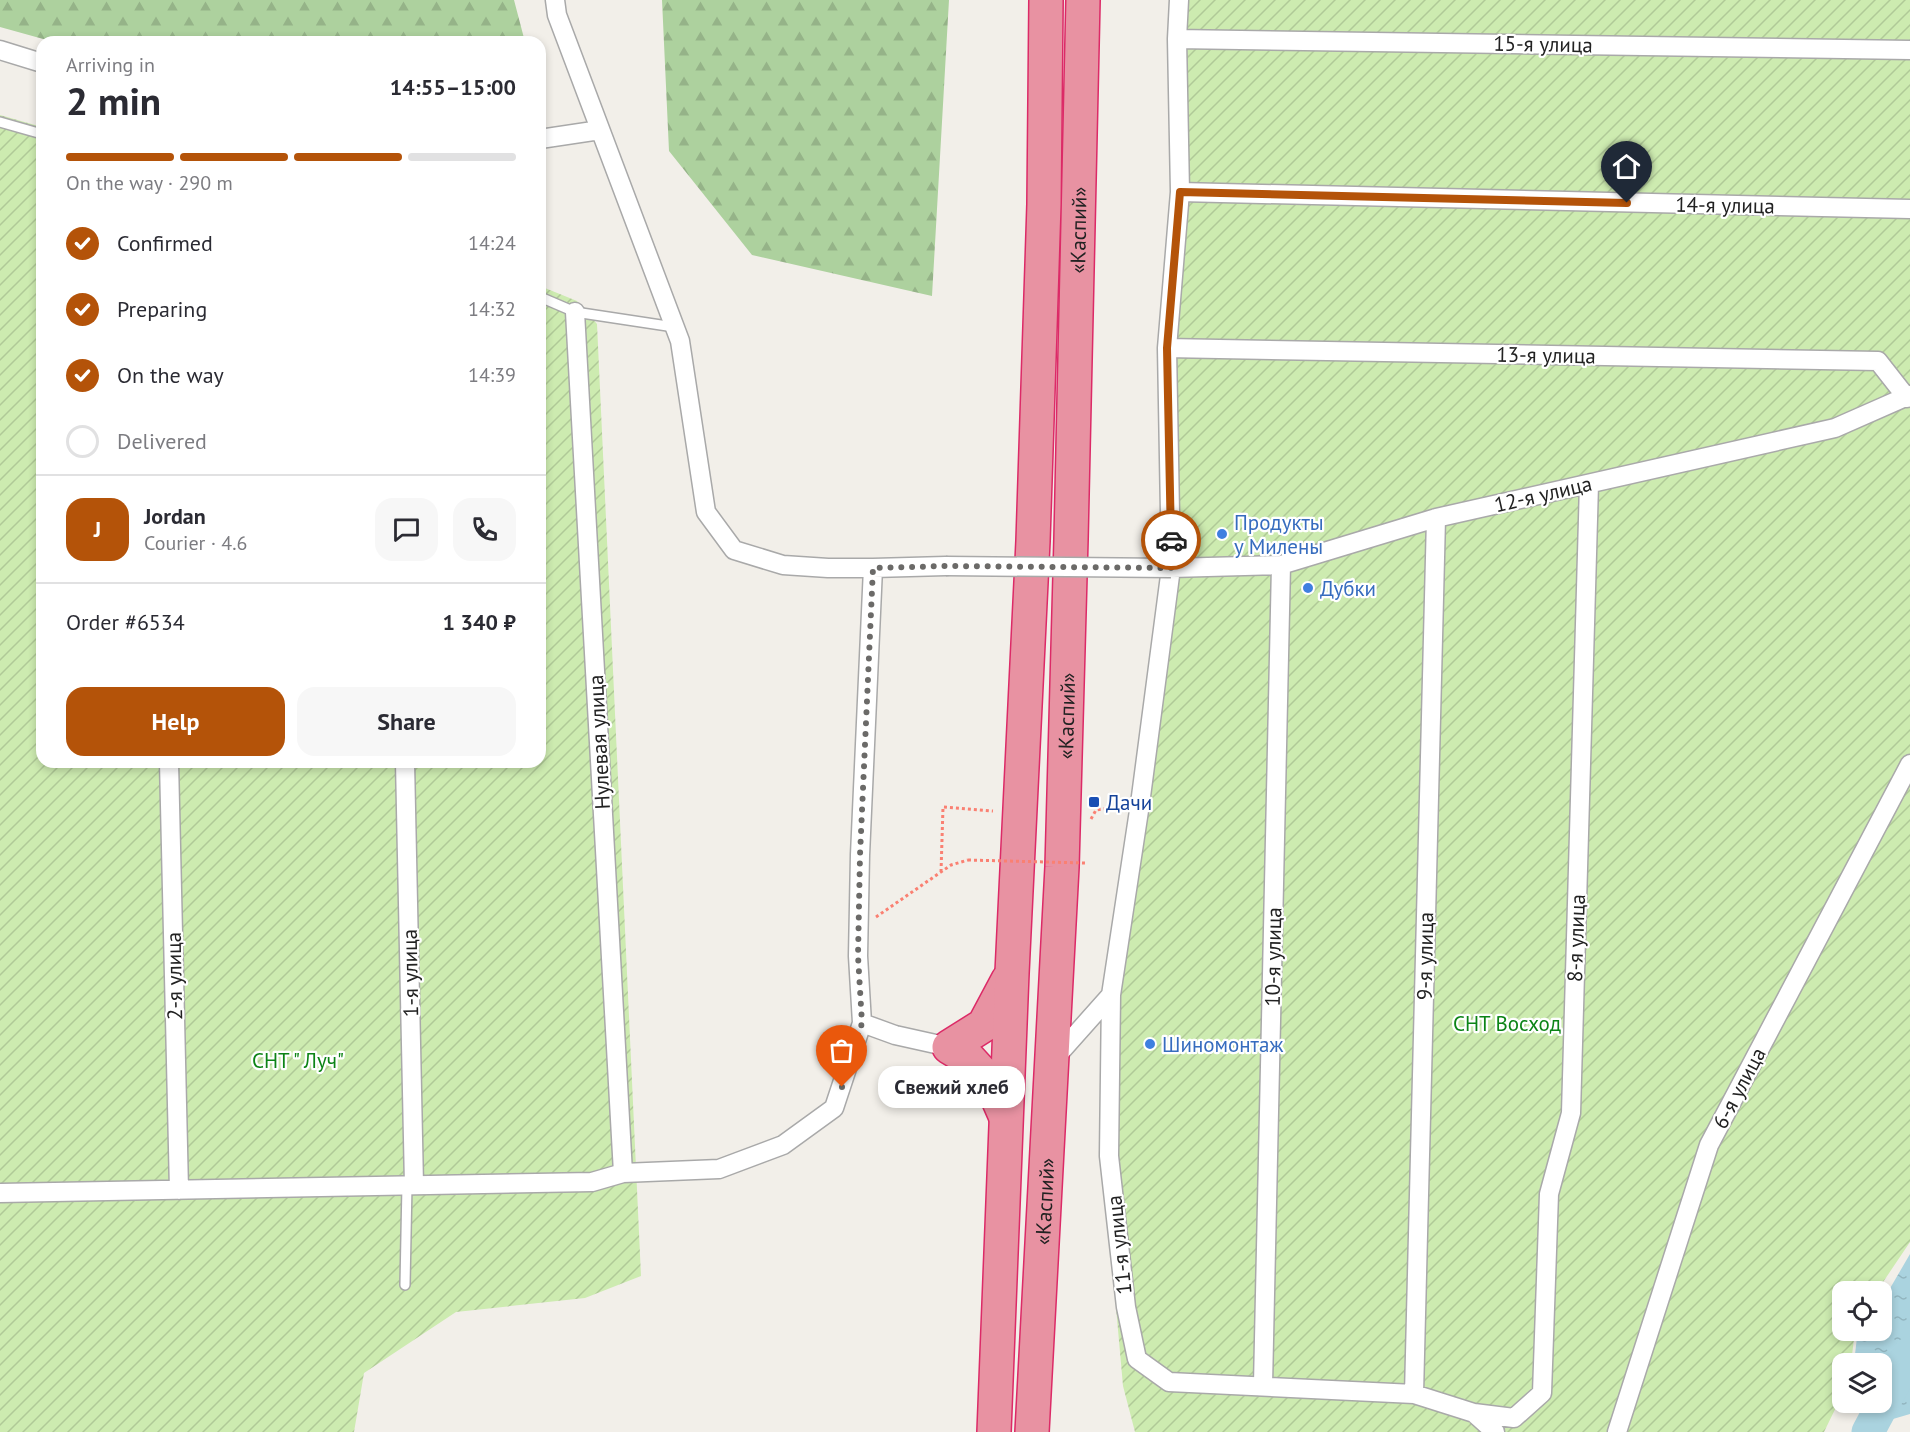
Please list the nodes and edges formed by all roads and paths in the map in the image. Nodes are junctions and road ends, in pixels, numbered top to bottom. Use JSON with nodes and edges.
{"nodes":[{"id":1,"x":555,"y":0,"type":"edge"},
{"id":2,"x":1047,"y":0,"type":"edge"},
{"id":3,"x":1083,"y":0,"type":"edge"},
{"id":4,"x":1179,"y":0,"type":"edge"},
{"id":5,"x":1177,"y":39,"type":"junction"},
{"id":6,"x":0,"y":50,"type":"edge"},
{"id":7,"x":1910,"y":50,"type":"edge"},
{"id":8,"x":36,"y":61,"type":"edge"},
{"id":9,"x":0,"y":122,"type":"edge"},
{"id":10,"x":600,"y":130,"type":"junction"},
{"id":11,"x":36,"y":132,"type":"edge"},
{"id":12,"x":546,"y":138,"type":"edge"},
{"id":13,"x":1180,"y":192,"type":"junction"},
{"id":14,"x":1910,"y":209,"type":"edge"},
{"id":15,"x":546,"y":300,"type":"edge"},
{"id":16,"x":575,"y":312,"type":"junction"},
{"id":17,"x":674,"y":327,"type":"junction"},
{"id":18,"x":1167,"y":348,"type":"junction"},
{"id":19,"x":1908,"y":397,"type":"edge"},
{"id":20,"x":1589,"y":484,"type":"junction"},
{"id":21,"x":1436,"y":518,"type":"junction"},
{"id":22,"x":1281,"y":565,"type":"junction"},
{"id":23,"x":873,"y":568,"type":"junction"},
{"id":24,"x":1171,"y":568,"type":"junction"},
{"id":25,"x":1910,"y":764,"type":"edge"},
{"id":26,"x":169,"y":768,"type":"edge"},
{"id":27,"x":405,"y":768,"type":"edge"},
{"id":28,"x":1114,"y":807,"type":"dead end"},
{"id":29,"x":993,"y":811,"type":"dead end"},
{"id":30,"x":1091,"y":816,"type":"dead end"},
{"id":31,"x":1085,"y":863,"type":"dead end"},
{"id":32,"x":941,"y":872,"type":"junction"},
{"id":33,"x":858,"y":921,"type":"junction"},
{"id":34,"x":1012,"y":973,"type":"junction"},
{"id":35,"x":1111,"y":995,"type":"junction"},
{"id":36,"x":862,"y":1023,"type":"junction"},
{"id":37,"x":949,"y":1047,"type":"junction"},
{"id":38,"x":1051,"y":1062,"type":"junction"},
{"id":39,"x":1006,"y":1117,"type":"junction"},
{"id":40,"x":623,"y":1173,"type":"junction"},
{"id":41,"x":410,"y":1185,"type":"junction"},
{"id":42,"x":179,"y":1190,"type":"junction"},
{"id":43,"x":0,"y":1193,"type":"edge"},
{"id":44,"x":405,"y":1285,"type":"dead end"},
{"id":45,"x":1263,"y":1385,"type":"junction"},
{"id":46,"x":1414,"y":1394,"type":"junction"},
{"id":47,"x":1474,"y":1413,"type":"junction"},
{"id":48,"x":994,"y":1432,"type":"edge"},
{"id":49,"x":1032,"y":1432,"type":"edge"},
{"id":50,"x":1495,"y":1432,"type":"edge"},
{"id":51,"x":1617,"y":1432,"type":"edge"}],
"edges":[{"from":1,"to":10,"type":"street","name":"12-я улица"},
{"from":2,"to":34,"type":"highway","name":"«Каспий»"},
{"from":3,"to":38,"type":"highway","name":"«Каспий»"},
{"from":4,"to":5,"type":"street","name":"11-я улица"},
{"from":5,"to":7,"type":"street","name":"15-я улица"},
{"from":5,"to":13,"type":"street","name":"11-я улица"},
{"from":6,"to":8,"type":"street"},
{"from":9,"to":11,"type":"lane"},
{"from":10,"to":12,"type":"street"},
{"from":10,"to":17,"type":"street","name":"12-я улица"},
{"from":13,"to":14,"type":"street","name":"14-я улица"},
{"from":13,"to":18,"type":"street","name":"11-я улица"},
{"from":15,"to":16,"type":"lane"},
{"from":16,"to":17,"type":"lane"},
{"from":16,"to":40,"type":"street","name":"Нулевая улица"},
{"from":17,"to":23,"type":"street","name":"12-я улица"},
{"from":18,"to":19,"type":"street","name":"13-я улица"},
{"from":18,"to":24,"type":"street","name":"11-я улица"},
{"from":19,"to":20,"type":"street","name":"12-я улица"},
{"from":20,"to":21,"type":"street","name":"12-я улица"},
{"from":20,"to":47,"type":"street","name":"8-я улица"},
{"from":21,"to":22,"type":"street","name":"12-я улица"},
{"from":21,"to":46,"type":"street","name":"9-я улица"},
{"from":22,"to":24,"type":"street","name":"12-я улица"},
{"from":22,"to":45,"type":"street","name":"10-я улица"},
{"from":23,"to":24,"type":"street","name":"12-я улица","bridge":true},
{"from":23,"to":33,"type":"street"},
{"from":24,"to":35,"type":"street","name":"11-я улица"},
{"from":25,"to":51,"type":"street","name":"6-я улица"},
{"from":26,"to":42,"type":"street","name":"2-я улица"},
{"from":27,"to":41,"type":"street","name":"1-я улица"},
{"from":28,"to":30,"type":"path"},
{"from":29,"to":32,"type":"path"},
{"from":31,"to":32,"type":"path","bridge":true},
{"from":32,"to":33,"type":"path"},
{"from":33,"to":36,"type":"street"},
{"from":34,"to":37,"type":"highway"},
{"from":34,"to":39,"type":"highway","name":"«Каспий»"},
{"from":35,"to":38,"type":"street"},
{"from":35,"to":45,"type":"street","name":"11-я улица"},
{"from":36,"to":37,"type":"street"},
{"from":36,"to":40,"type":"street"},
{"from":37,"to":39,"type":"highway"},
{"from":38,"to":49,"type":"highway","name":"«Каспий»"},
{"from":39,"to":48,"type":"highway","name":"«Каспий»"},
{"from":40,"to":41,"type":"street"},
{"from":41,"to":42,"type":"street"},
{"from":41,"to":44,"type":"lane"},
{"from":42,"to":43,"type":"street"},
{"from":45,"to":46,"type":"street","name":"11-я улица"},
{"from":46,"to":47,"type":"street","name":"8-я улица"},
{"from":47,"to":50,"type":"street"}]}
